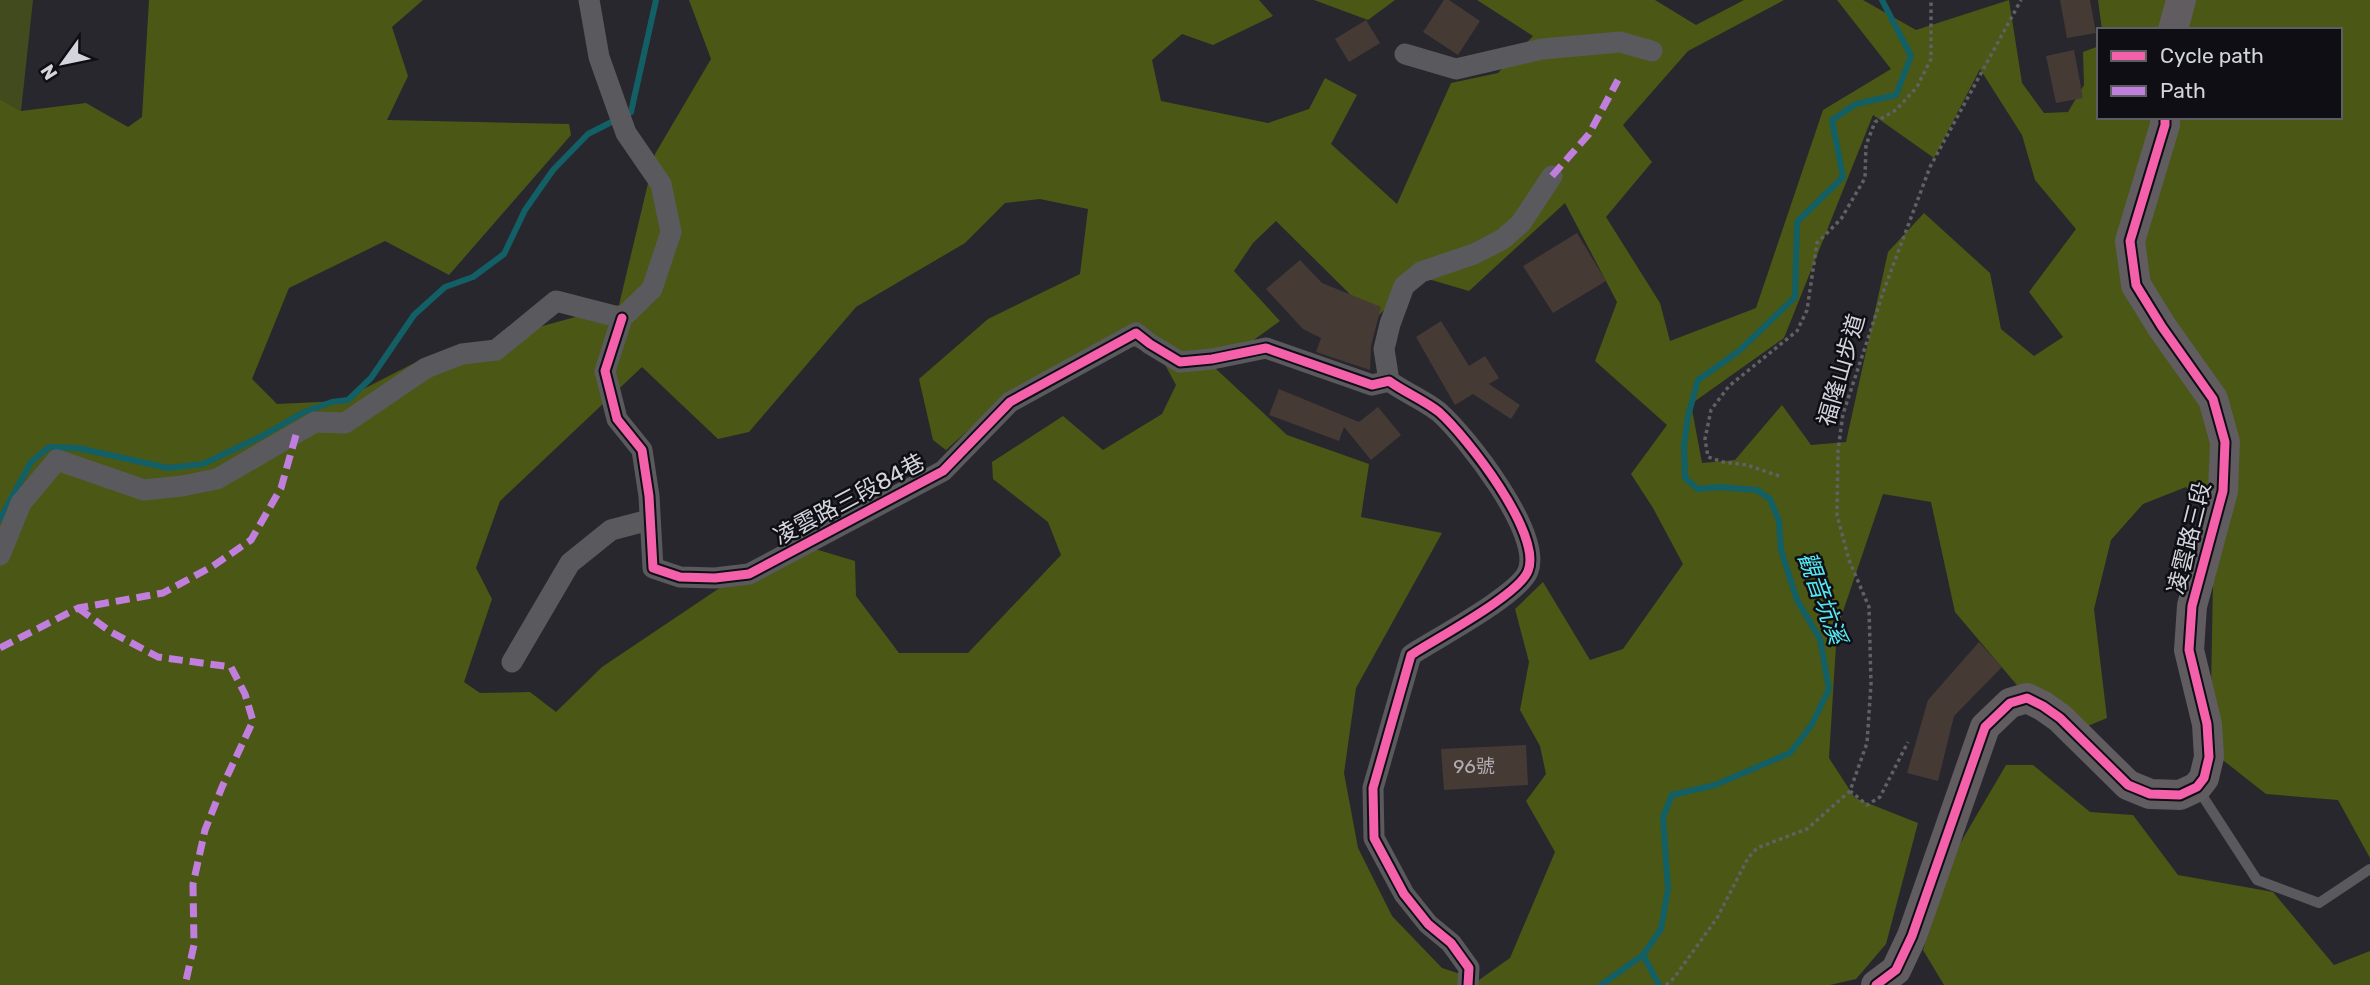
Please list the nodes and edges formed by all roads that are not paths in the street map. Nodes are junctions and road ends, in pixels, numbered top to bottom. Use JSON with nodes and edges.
{"nodes":[{"id":1,"x":589,"y":0,"type":"edge"},
{"id":2,"x":2181,"y":0,"type":"edge"},
{"id":3,"x":2174,"y":28,"type":"edge"},
{"id":4,"x":1652,"y":51,"type":"dead end"},
{"id":5,"x":1405,"y":54,"type":"dead end"},
{"id":6,"x":2165,"y":119,"type":"edge"},
{"id":7,"x":1552,"y":176,"type":"dead end"},
{"id":8,"x":622,"y":318,"type":"junction"},
{"id":9,"x":1389,"y":381,"type":"junction"},
{"id":10,"x":649,"y":520,"type":"junction"},
{"id":11,"x":0,"y":555,"type":"edge"},
{"id":12,"x":512,"y":662,"type":"dead end"},
{"id":13,"x":2197,"y":787,"type":"junction"},
{"id":14,"x":2370,"y":869,"type":"edge"},
{"id":15,"x":1468,"y":985,"type":"edge"},
{"id":16,"x":1876,"y":985,"type":"edge"}],
"edges":[{"from":1,"to":8,"type":"street"},
{"from":2,"to":3,"type":"street"},
{"from":4,"to":5,"type":"street"},
{"from":6,"to":13,"type":"street","name":"凌雲路三段"},
{"from":7,"to":9,"type":"street"},
{"from":8,"to":10,"type":"street","name":"凌雲路三段84巷"},
{"from":8,"to":11,"type":"street"},
{"from":9,"to":10,"type":"street","name":"凌雲路三段84巷"},
{"from":9,"to":15,"type":"street","name":"凌雲路三段84巷"},
{"from":10,"to":12,"type":"street"},
{"from":13,"to":14,"type":"lane"},
{"from":13,"to":16,"type":"street"}]}
